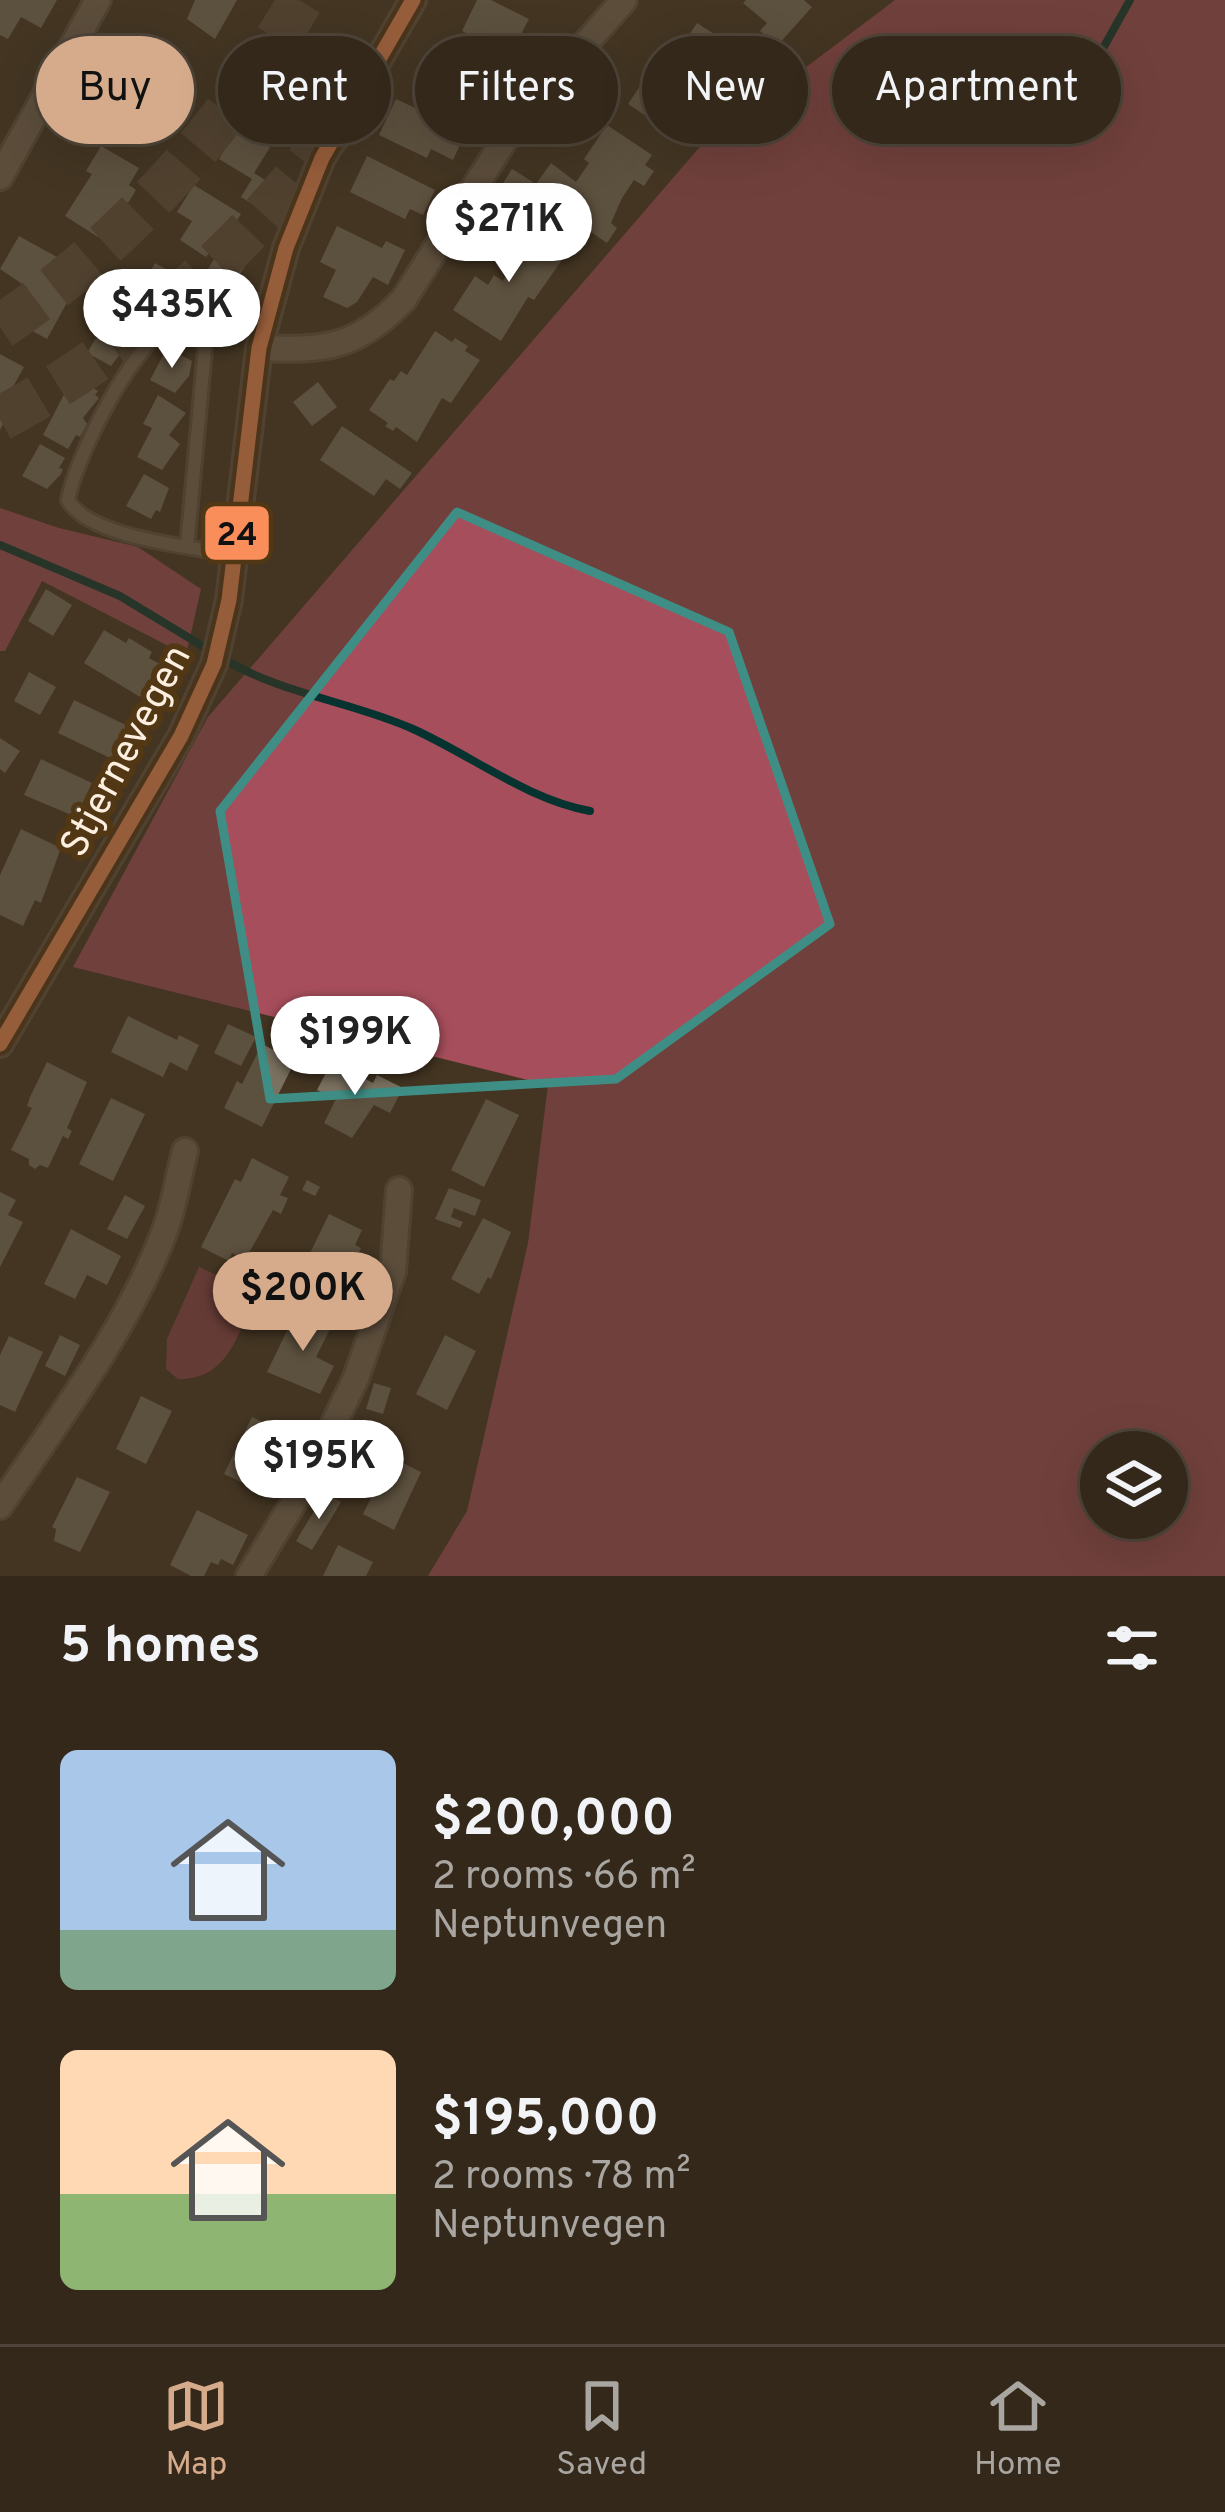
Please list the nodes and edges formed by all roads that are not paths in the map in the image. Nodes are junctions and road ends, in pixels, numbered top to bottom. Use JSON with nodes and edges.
{"nodes":[{"id":1,"x":98,"y":0,"type":"edge"},
{"id":2,"x":413,"y":0,"type":"edge"},
{"id":3,"x":624,"y":0,"type":"edge"},
{"id":4,"x":0,"y":177,"type":"edge"},
{"id":5,"x":260,"y":348,"type":"junction"},
{"id":6,"x":187,"y":547,"type":"junction"},
{"id":7,"x":234,"y":555,"type":"junction"},
{"id":8,"x":0,"y":1044,"type":"edge"},
{"id":9,"x":185,"y":1151,"type":"dead end"},
{"id":10,"x":399,"y":1190,"type":"dead end"},
{"id":11,"x":0,"y":1506,"type":"edge"},
{"id":12,"x":249,"y":1576,"type":"edge"}],
"edges":[{"from":1,"to":4,"type":"street"},
{"from":2,"to":5,"type":"street","name":"Stjernevegen"},
{"from":3,"to":5,"type":"street"},
{"from":5,"to":7,"type":"street","name":"Stjernevegen"},
{"from":6,"to":6,"type":"lane"},
{"from":6,"to":7,"type":"lane"},
{"from":7,"to":8,"type":"street","name":"Stjernevegen"},
{"from":9,"to":11,"type":"street"},
{"from":10,"to":12,"type":"street"}]}
